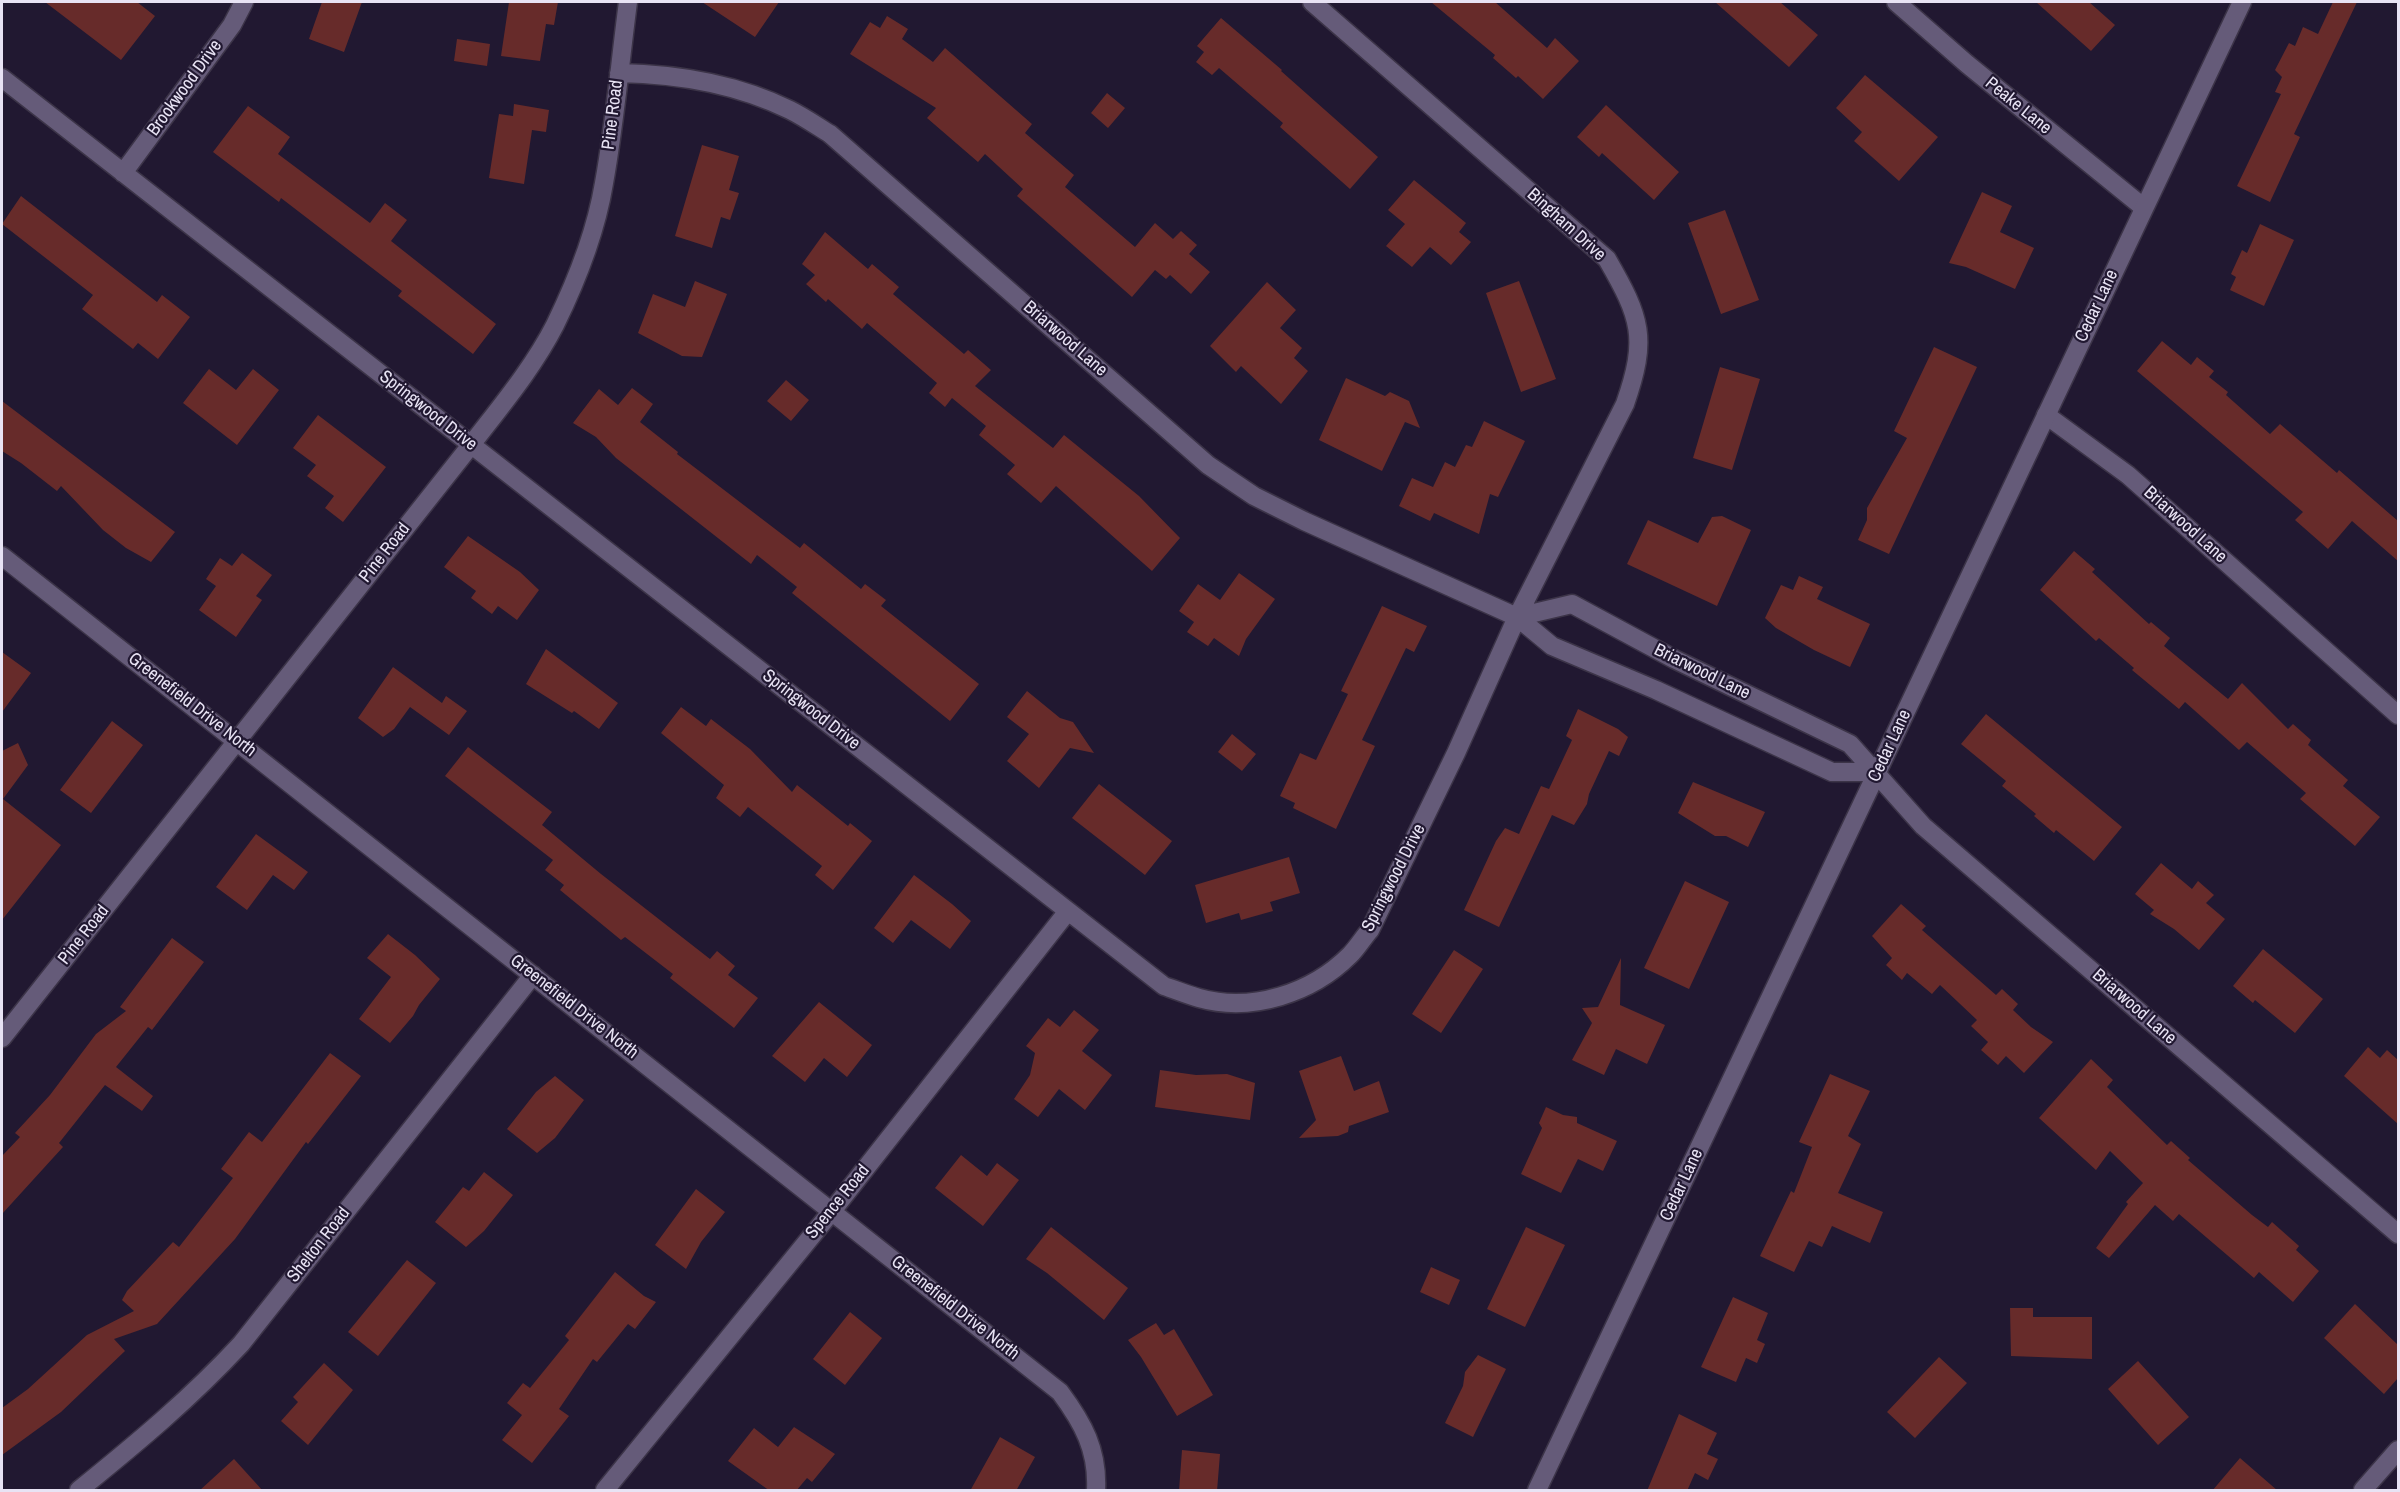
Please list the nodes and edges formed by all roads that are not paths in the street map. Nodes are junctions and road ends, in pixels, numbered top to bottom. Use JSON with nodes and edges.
{"nodes":[{"id":1,"x":244,"y":2,"type":"edge"},
{"id":2,"x":628,"y":2,"type":"edge"},
{"id":3,"x":1312,"y":2,"type":"edge"},
{"id":4,"x":1896,"y":2,"type":"edge"},
{"id":5,"x":2242,"y":2,"type":"edge"},
{"id":6,"x":618,"y":73,"type":"junction"},
{"id":7,"x":2,"y":78,"type":"edge"},
{"id":8,"x":123,"y":173,"type":"junction"},
{"id":9,"x":2144,"y":207,"type":"junction"},
{"id":10,"x":2046,"y":415,"type":"junction"},
{"id":11,"x":471,"y":445,"type":"junction"},
{"id":12,"x":2,"y":556,"type":"edge"},
{"id":13,"x":1517,"y":617,"type":"junction"},
{"id":14,"x":2398,"y":715,"type":"edge"},
{"id":15,"x":238,"y":741,"type":"junction"},
{"id":16,"x":1877,"y":772,"type":"junction"},
{"id":17,"x":1068,"y":911,"type":"junction"},
{"id":18,"x":533,"y":975,"type":"junction"},
{"id":19,"x":2,"y":1038,"type":"edge"},
{"id":20,"x":832,"y":1211,"type":"junction"},
{"id":21,"x":2398,"y":1234,"type":"edge"},
{"id":22,"x":2398,"y":1450,"type":"edge"},
{"id":23,"x":79,"y":1491,"type":"edge"},
{"id":24,"x":605,"y":1491,"type":"edge"},
{"id":25,"x":1096,"y":1491,"type":"edge"},
{"id":26,"x":1537,"y":1491,"type":"edge"},
{"id":27,"x":2363,"y":1491,"type":"edge"}],
"edges":[{"from":1,"to":8,"type":"street","name":"Brookwood Drive"},
{"from":2,"to":6,"type":"street","name":"Pine Road"},
{"from":3,"to":13,"type":"street","name":"Bingham Drive"},
{"from":4,"to":9,"type":"street","name":"Peake Lane"},
{"from":5,"to":9,"type":"street","name":"Cedar Lane"},
{"from":6,"to":11,"type":"street","name":"Pine Road"},
{"from":6,"to":13,"type":"street","name":"Briarwood Lane"},
{"from":7,"to":8,"type":"street","name":"Springwood Drive"},
{"from":8,"to":11,"type":"street","name":"Springwood Drive"},
{"from":9,"to":10,"type":"street","name":"Cedar Lane"},
{"from":10,"to":14,"type":"street","name":"Briarwood Lane"},
{"from":10,"to":16,"type":"street","name":"Cedar Lane"},
{"from":11,"to":15,"type":"street","name":"Pine Road"},
{"from":11,"to":17,"type":"street","name":"Springwood Drive"},
{"from":12,"to":15,"type":"street","name":"Greenefield Drive North"},
{"from":13,"to":16,"type":"street","name":"Briarwood Lane"},
{"from":13,"to":16,"type":"street","name":"Briarwood Lane"},
{"from":13,"to":17,"type":"street","name":"Springwood Drive"},
{"from":15,"to":18,"type":"street","name":"Greenefield Drive North"},
{"from":15,"to":19,"type":"street","name":"Pine Road"},
{"from":16,"to":21,"type":"street","name":"Briarwood Lane"},
{"from":16,"to":26,"type":"street","name":"Cedar Lane"},
{"from":17,"to":20,"type":"street","name":"Spence Road"},
{"from":18,"to":20,"type":"street","name":"Greenefield Drive North"},
{"from":18,"to":23,"type":"street","name":"Shelton Road"},
{"from":20,"to":24,"type":"street","name":"Spence Road"},
{"from":20,"to":25,"type":"street","name":"Greenefield Drive North"},
{"from":22,"to":27,"type":"street"}]}
